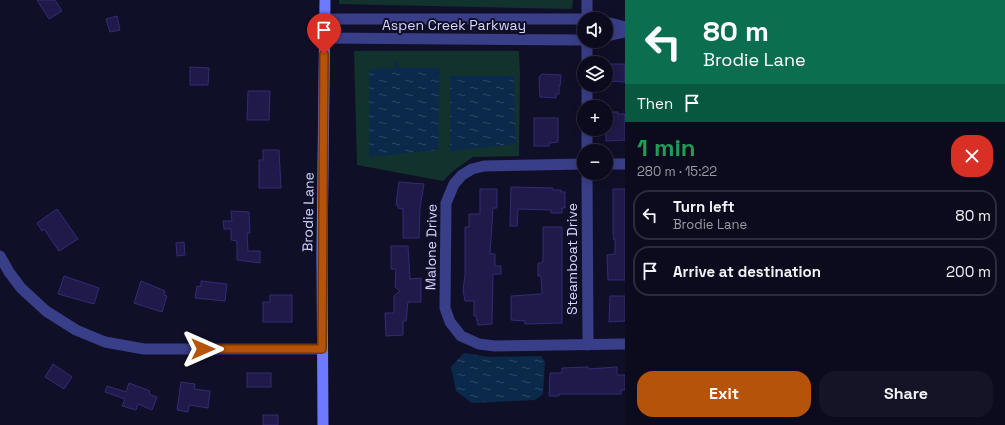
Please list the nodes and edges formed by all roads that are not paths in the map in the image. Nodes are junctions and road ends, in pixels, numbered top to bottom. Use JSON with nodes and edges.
{"nodes":[{"id":1,"x":325,"y":0,"type":"edge"},
{"id":2,"x":587,"y":0,"type":"edge"},
{"id":3,"x":588,"y":12,"type":"edge"},
{"id":4,"x":325,"y":19,"type":"junction"},
{"id":5,"x":577,"y":19,"type":"edge"},
{"id":6,"x":613,"y":24,"type":"edge"},
{"id":7,"x":625,"y":27,"type":"edge"},
{"id":8,"x":625,"y":32,"type":"edge"},
{"id":9,"x":613,"y":35,"type":"edge"},
{"id":10,"x":325,"y":38,"type":"junction"},
{"id":11,"x":577,"y":40,"type":"edge"},
{"id":12,"x":577,"y":164,"type":"edge"},
{"id":13,"x":613,"y":164,"type":"edge"},
{"id":14,"x":625,"y":164,"type":"edge"},
{"id":15,"x":587,"y":180,"type":"edge"},
{"id":16,"x":0,"y":256,"type":"edge"},
{"id":17,"x":625,"y":344,"type":"edge"},
{"id":18,"x":588,"y":345,"type":"junction"},
{"id":19,"x":322,"y":349,"type":"junction"},
{"id":20,"x":323,"y":425,"type":"edge"}],
"edges":[{"from":1,"to":4,"type":"main road","name":"Brodie Lane"},
{"from":2,"to":3,"type":"street"},
{"from":4,"to":5,"type":"street","name":"Aspen Creek Parkway"},
{"from":4,"to":10,"type":"main road","name":"Brodie Lane"},
{"from":6,"to":7,"type":"street"},
{"from":8,"to":9,"type":"street"},
{"from":10,"to":11,"type":"street","name":"Aspen Creek Parkway"},
{"from":10,"to":19,"type":"main road","name":"Brodie Lane"},
{"from":12,"to":18,"type":"street","name":"Malone Drive"},
{"from":13,"to":14,"type":"street"},
{"from":15,"to":18,"type":"street","name":"Steamboat Drive"},
{"from":16,"to":19,"type":"street"},
{"from":17,"to":18,"type":"street","name":"Malone Drive"},
{"from":19,"to":20,"type":"main road","name":"Brodie Lane"}]}
